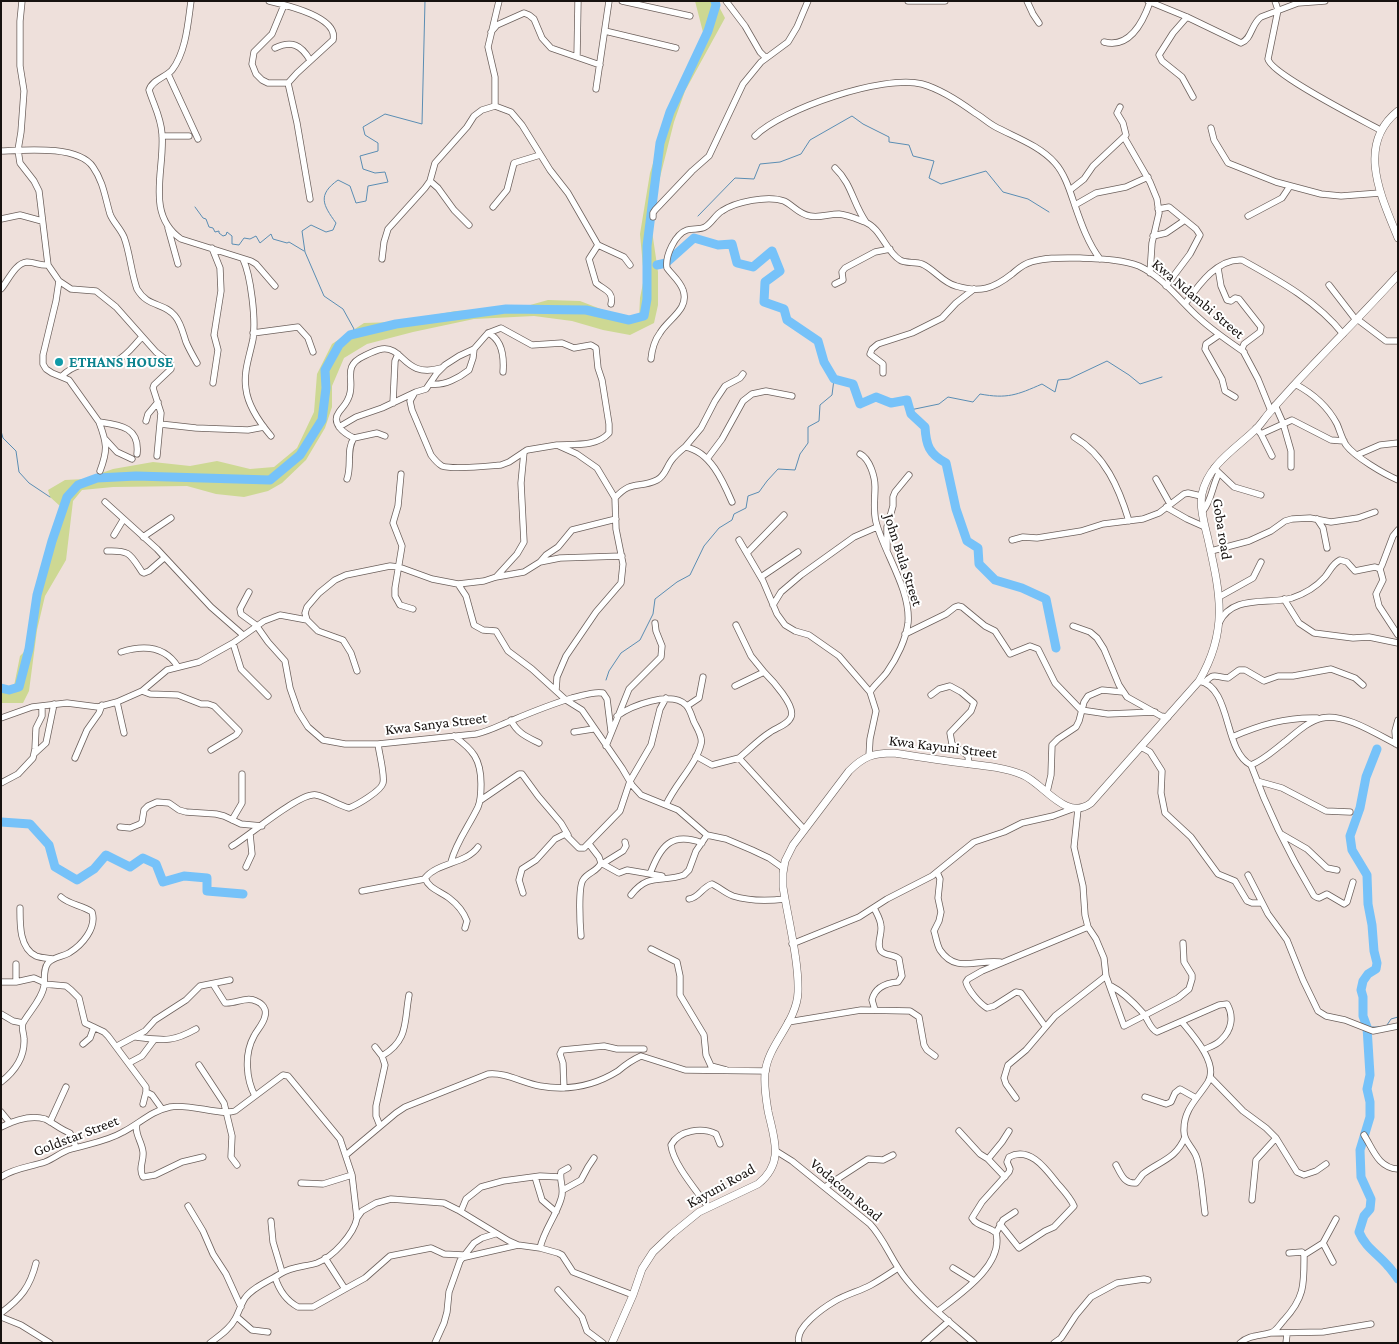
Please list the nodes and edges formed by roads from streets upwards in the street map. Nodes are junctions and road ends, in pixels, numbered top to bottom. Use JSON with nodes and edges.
{"nodes":[{"id":1,"x":22,"y":1,"type":"edge"},
{"id":2,"x":191,"y":1,"type":"edge"},
{"id":3,"x":269,"y":1,"type":"edge"},
{"id":4,"x":499,"y":1,"type":"edge"},
{"id":5,"x":578,"y":1,"type":"edge"},
{"id":6,"x":609,"y":1,"type":"edge"},
{"id":7,"x":622,"y":1,"type":"edge"},
{"id":8,"x":726,"y":1,"type":"edge"},
{"id":9,"x":808,"y":1,"type":"edge"},
{"id":10,"x":908,"y":1,"type":"edge"},
{"id":11,"x":944,"y":1,"type":"edge"},
{"id":12,"x":1027,"y":1,"type":"edge"},
{"id":13,"x":1275,"y":1,"type":"edge"},
{"id":14,"x":1326,"y":1,"type":"edge"},
{"id":15,"x":1149,"y":2,"type":"edge"},
{"id":16,"x":284,"y":5,"type":"junction"},
{"id":17,"x":1278,"y":10,"type":"junction"},
{"id":18,"x":690,"y":16,"type":"dead end"},
{"id":19,"x":1187,"y":17,"type":"junction"},
{"id":20,"x":1039,"y":23,"type":"dead end"},
{"id":21,"x":605,"y":31,"type":"junction"},
{"id":22,"x":491,"y":32,"type":"junction"},
{"id":23,"x":1104,"y":42,"type":"dead end"},
{"id":24,"x":274,"y":48,"type":"dead end"},
{"id":25,"x":676,"y":48,"type":"dead end"},
{"id":26,"x":577,"y":57,"type":"junction"},
{"id":27,"x":766,"y":58,"type":"junction"},
{"id":28,"x":310,"y":60,"type":"junction"},
{"id":29,"x":600,"y":65,"type":"junction"},
{"id":30,"x":168,"y":74,"type":"junction"},
{"id":31,"x":288,"y":84,"type":"junction"},
{"id":32,"x":596,"y":89,"type":"dead end"},
{"id":33,"x":1193,"y":97,"type":"dead end"},
{"id":34,"x":495,"y":106,"type":"junction"},
{"id":35,"x":1120,"y":107,"type":"dead end"},
{"id":36,"x":1398,"y":111,"type":"edge"},
{"id":37,"x":1211,"y":128,"type":"dead end"},
{"id":38,"x":1380,"y":130,"type":"junction"},
{"id":39,"x":162,"y":136,"type":"junction"},
{"id":40,"x":189,"y":136,"type":"dead end"},
{"id":41,"x":755,"y":136,"type":"dead end"},
{"id":42,"x":1124,"y":137,"type":"junction"},
{"id":43,"x":198,"y":139,"type":"dead end"},
{"id":44,"x":18,"y":150,"type":"junction"},
{"id":45,"x":1,"y":152,"type":"edge"},
{"id":46,"x":540,"y":155,"type":"junction"},
{"id":47,"x":835,"y":168,"type":"dead end"},
{"id":48,"x":1148,"y":177,"type":"junction"},
{"id":49,"x":430,"y":181,"type":"junction"},
{"id":50,"x":1290,"y":186,"type":"junction"},
{"id":51,"x":1070,"y":190,"type":"junction"},
{"id":52,"x":1380,"y":193,"type":"junction"},
{"id":53,"x":310,"y":199,"type":"dead end"},
{"id":54,"x":1075,"y":206,"type":"junction"},
{"id":55,"x":493,"y":207,"type":"dead end"},
{"id":56,"x":1158,"y":209,"type":"junction"},
{"id":57,"x":1248,"y":216,"type":"dead end"},
{"id":58,"x":653,"y":217,"type":"dead end"},
{"id":59,"x":1,"y":218,"type":"edge"},
{"id":60,"x":1185,"y":220,"type":"junction"},
{"id":61,"x":42,"y":221,"type":"junction"},
{"id":62,"x":866,"y":222,"type":"junction"},
{"id":63,"x":469,"y":225,"type":"dead end"},
{"id":64,"x":167,"y":226,"type":"junction"},
{"id":65,"x":1153,"y":236,"type":"junction"},
{"id":66,"x":1398,"y":238,"type":"edge"},
{"id":67,"x":598,"y":245,"type":"junction"},
{"id":68,"x":212,"y":248,"type":"junction"},
{"id":69,"x":890,"y":249,"type":"junction"},
{"id":70,"x":243,"y":258,"type":"junction"},
{"id":71,"x":382,"y":259,"type":"dead end"},
{"id":72,"x":1100,"y":259,"type":"junction"},
{"id":73,"x":178,"y":264,"type":"dead end"},
{"id":74,"x":48,"y":265,"type":"junction"},
{"id":75,"x":630,"y":265,"type":"dead end"},
{"id":76,"x":1218,"y":268,"type":"junction"},
{"id":77,"x":1150,"y":273,"type":"junction"},
{"id":78,"x":1398,"y":275,"type":"edge"},
{"id":79,"x":59,"y":281,"type":"junction"},
{"id":80,"x":834,"y":284,"type":"dead end"},
{"id":81,"x":275,"y":286,"type":"dead end"},
{"id":82,"x":1166,"y":286,"type":"junction"},
{"id":83,"x":1329,"y":286,"type":"dead end"},
{"id":84,"x":1,"y":289,"type":"edge"},
{"id":85,"x":974,"y":289,"type":"junction"},
{"id":86,"x":611,"y":304,"type":"dead end"},
{"id":87,"x":1185,"y":304,"type":"junction"},
{"id":88,"x":1357,"y":320,"type":"junction"},
{"id":89,"x":253,"y":333,"type":"junction"},
{"id":90,"x":488,"y":333,"type":"junction"},
{"id":91,"x":1343,"y":334,"type":"junction"},
{"id":92,"x":1219,"y":335,"type":"junction"},
{"id":93,"x":142,"y":337,"type":"junction"},
{"id":94,"x":1398,"y":342,"type":"edge"},
{"id":95,"x":474,"y":348,"type":"junction"},
{"id":96,"x":313,"y":352,"type":"dead end"},
{"id":97,"x":1244,"y":352,"type":"junction"},
{"id":98,"x":398,"y":354,"type":"junction"},
{"id":99,"x":651,"y":359,"type":"dead end"},
{"id":100,"x":198,"y":362,"type":"dead end"},
{"id":101,"x":441,"y":368,"type":"junction"},
{"id":102,"x":503,"y":372,"type":"dead end"},
{"id":103,"x":883,"y":373,"type":"dead end"},
{"id":104,"x":743,"y":374,"type":"dead end"},
{"id":105,"x":62,"y":376,"type":"junction"},
{"id":106,"x":213,"y":384,"type":"dead end"},
{"id":107,"x":431,"y":384,"type":"junction"},
{"id":108,"x":1295,"y":384,"type":"junction"},
{"id":109,"x":416,"y":392,"type":"junction"},
{"id":110,"x":792,"y":396,"type":"dead end"},
{"id":111,"x":1235,"y":397,"type":"dead end"},
{"id":112,"x":158,"y":402,"type":"junction"},
{"id":113,"x":393,"y":403,"type":"junction"},
{"id":114,"x":1273,"y":408,"type":"junction"},
{"id":115,"x":146,"y":421,"type":"dead end"},
{"id":116,"x":99,"y":422,"type":"junction"},
{"id":117,"x":1283,"y":423,"type":"junction"},
{"id":118,"x":160,"y":424,"type":"junction"},
{"id":119,"x":264,"y":426,"type":"junction"},
{"id":120,"x":339,"y":427,"type":"junction"},
{"id":121,"x":1259,"y":431,"type":"junction"},
{"id":122,"x":272,"y":436,"type":"dead end"},
{"id":123,"x":385,"y":436,"type":"dead end"},
{"id":124,"x":1074,"y":437,"type":"dead end"},
{"id":125,"x":354,"y":438,"type":"junction"},
{"id":126,"x":106,"y":440,"type":"junction"},
{"id":127,"x":1344,"y":441,"type":"junction"},
{"id":128,"x":1398,"y":443,"type":"edge"},
{"id":129,"x":557,"y":445,"type":"junction"},
{"id":130,"x":685,"y":447,"type":"junction"},
{"id":131,"x":524,"y":452,"type":"junction"},
{"id":132,"x":137,"y":454,"type":"dead end"},
{"id":133,"x":860,"y":454,"type":"dead end"},
{"id":134,"x":1358,"y":454,"type":"junction"},
{"id":135,"x":157,"y":456,"type":"dead end"},
{"id":136,"x":1272,"y":456,"type":"dead end"},
{"id":137,"x":707,"y":459,"type":"junction"},
{"id":138,"x":132,"y":460,"type":"dead end"},
{"id":139,"x":1291,"y":467,"type":"dead end"},
{"id":140,"x":100,"y":471,"type":"dead end"},
{"id":141,"x":1217,"y":471,"type":"junction"},
{"id":142,"x":401,"y":474,"type":"dead end"},
{"id":143,"x":909,"y":475,"type":"dead end"},
{"id":144,"x":347,"y":479,"type":"dead end"},
{"id":145,"x":1156,"y":479,"type":"dead end"},
{"id":146,"x":1398,"y":480,"type":"edge"},
{"id":147,"x":1261,"y":495,"type":"dead end"},
{"id":148,"x":1201,"y":496,"type":"junction"},
{"id":149,"x":614,"y":498,"type":"junction"},
{"id":150,"x":105,"y":502,"type":"dead end"},
{"id":151,"x":732,"y":502,"type":"dead end"},
{"id":152,"x":1168,"y":505,"type":"junction"},
{"id":153,"x":1203,"y":511,"type":"junction"},
{"id":154,"x":1375,"y":512,"type":"dead end"},
{"id":155,"x":784,"y":515,"type":"dead end"},
{"id":156,"x":171,"y":518,"type":"dead end"},
{"id":157,"x":616,"y":519,"type":"junction"},
{"id":158,"x":1317,"y":519,"type":"junction"},
{"id":159,"x":123,"y":520,"type":"junction"},
{"id":160,"x":1129,"y":522,"type":"junction"},
{"id":161,"x":1205,"y":527,"type":"junction"},
{"id":162,"x":877,"y":528,"type":"junction"},
{"id":163,"x":1398,"y":530,"type":"edge"},
{"id":164,"x":114,"y":535,"type":"dead end"},
{"id":165,"x":143,"y":537,"type":"junction"},
{"id":166,"x":739,"y":540,"type":"dead end"},
{"id":167,"x":1012,"y":540,"type":"dead end"},
{"id":168,"x":1327,"y":548,"type":"dead end"},
{"id":169,"x":108,"y":551,"type":"dead end"},
{"id":170,"x":887,"y":551,"type":"junction"},
{"id":171,"x":1210,"y":551,"type":"junction"},
{"id":172,"x":798,"y":552,"type":"dead end"},
{"id":173,"x":747,"y":553,"type":"junction"},
{"id":174,"x":622,"y":556,"type":"junction"},
{"id":175,"x":164,"y":558,"type":"junction"},
{"id":176,"x":540,"y":562,"type":"junction"},
{"id":177,"x":1261,"y":562,"type":"dead end"},
{"id":178,"x":399,"y":567,"type":"junction"},
{"id":179,"x":1380,"y":569,"type":"junction"},
{"id":180,"x":496,"y":577,"type":"junction"},
{"id":181,"x":761,"y":577,"type":"junction"},
{"id":182,"x":458,"y":584,"type":"junction"},
{"id":183,"x":249,"y":592,"type":"dead end"},
{"id":184,"x":1219,"y":597,"type":"junction"},
{"id":185,"x":1284,"y":599,"type":"junction"},
{"id":186,"x":773,"y":605,"type":"junction"},
{"id":187,"x":413,"y":609,"type":"dead end"},
{"id":188,"x":307,"y":620,"type":"junction"},
{"id":189,"x":655,"y":623,"type":"dead end"},
{"id":190,"x":1219,"y":623,"type":"junction"},
{"id":191,"x":256,"y":625,"type":"junction"},
{"id":192,"x":736,"y":625,"type":"dead end"},
{"id":193,"x":1072,"y":626,"type":"dead end"},
{"id":194,"x":905,"y":634,"type":"junction"},
{"id":195,"x":244,"y":635,"type":"junction"},
{"id":196,"x":1398,"y":635,"type":"edge"},
{"id":197,"x":233,"y":642,"type":"junction"},
{"id":198,"x":1398,"y":643,"type":"edge"},
{"id":199,"x":121,"y":652,"type":"dead end"},
{"id":200,"x":178,"y":666,"type":"junction"},
{"id":201,"x":357,"y":671,"type":"dead end"},
{"id":202,"x":764,"y":672,"type":"junction"},
{"id":203,"x":703,"y":677,"type":"dead end"},
{"id":204,"x":1202,"y":681,"type":"junction"},
{"id":205,"x":1363,"y":685,"type":"dead end"},
{"id":206,"x":735,"y":686,"type":"dead end"},
{"id":207,"x":556,"y":690,"type":"junction"},
{"id":208,"x":142,"y":691,"type":"junction"},
{"id":209,"x":870,"y":692,"type":"junction"},
{"id":210,"x":1123,"y":692,"type":"junction"},
{"id":211,"x":931,"y":695,"type":"dead end"},
{"id":212,"x":268,"y":696,"type":"dead end"},
{"id":213,"x":666,"y":698,"type":"junction"},
{"id":214,"x":566,"y":700,"type":"junction"},
{"id":215,"x":117,"y":702,"type":"junction"},
{"id":216,"x":54,"y":704,"type":"junction"},
{"id":217,"x":42,"y":706,"type":"junction"},
{"id":218,"x":102,"y":706,"type":"junction"},
{"id":219,"x":687,"y":706,"type":"junction"},
{"id":220,"x":1081,"y":710,"type":"junction"},
{"id":221,"x":1155,"y":712,"type":"junction"},
{"id":222,"x":617,"y":716,"type":"junction"},
{"id":223,"x":1168,"y":717,"type":"junction"},
{"id":224,"x":1,"y":718,"type":"edge"},
{"id":225,"x":1321,"y":718,"type":"junction"},
{"id":226,"x":511,"y":720,"type":"junction"},
{"id":227,"x":1398,"y":720,"type":"edge"},
{"id":228,"x":593,"y":728,"type":"junction"},
{"id":229,"x":611,"y":731,"type":"junction"},
{"id":230,"x":574,"y":732,"type":"dead end"},
{"id":231,"x":124,"y":733,"type":"dead end"},
{"id":232,"x":454,"y":736,"type":"junction"},
{"id":233,"x":1232,"y":737,"type":"junction"},
{"id":234,"x":538,"y":743,"type":"dead end"},
{"id":235,"x":378,"y":744,"type":"junction"},
{"id":236,"x":1397,"y":745,"type":"edge"},
{"id":237,"x":606,"y":746,"type":"junction"},
{"id":238,"x":1141,"y":747,"type":"junction"},
{"id":239,"x":211,"y":750,"type":"dead end"},
{"id":240,"x":34,"y":754,"type":"junction"},
{"id":241,"x":696,"y":756,"type":"junction"},
{"id":242,"x":869,"y":756,"type":"junction"},
{"id":243,"x":75,"y":758,"type":"dead end"},
{"id":244,"x":739,"y":758,"type":"junction"},
{"id":245,"x":969,"y":764,"type":"junction"},
{"id":246,"x":1250,"y":765,"type":"junction"},
{"id":247,"x":242,"y":774,"type":"dead end"},
{"id":248,"x":630,"y":781,"type":"junction"},
{"id":249,"x":1257,"y":781,"type":"junction"},
{"id":250,"x":1,"y":783,"type":"edge"},
{"id":251,"x":1047,"y":792,"type":"junction"},
{"id":252,"x":480,"y":800,"type":"junction"},
{"id":253,"x":666,"y":804,"type":"junction"},
{"id":254,"x":1075,"y":809,"type":"junction"},
{"id":255,"x":1350,"y":812,"type":"dead end"},
{"id":256,"x":232,"y":820,"type":"junction"},
{"id":257,"x":262,"y":826,"type":"junction"},
{"id":258,"x":120,"y":827,"type":"dead end"},
{"id":259,"x":804,"y":829,"type":"junction"},
{"id":260,"x":250,"y":834,"type":"junction"},
{"id":261,"x":707,"y":834,"type":"junction"},
{"id":262,"x":1282,"y":834,"type":"junction"},
{"id":263,"x":568,"y":835,"type":"junction"},
{"id":264,"x":625,"y":842,"type":"dead end"},
{"id":265,"x":702,"y":843,"type":"junction"},
{"id":266,"x":589,"y":844,"type":"junction"},
{"id":267,"x":232,"y":846,"type":"dead end"},
{"id":268,"x":478,"y":848,"type":"dead end"},
{"id":269,"x":451,"y":862,"type":"junction"},
{"id":270,"x":602,"y":864,"type":"junction"},
{"id":271,"x":246,"y":867,"type":"dead end"},
{"id":272,"x":783,"y":868,"type":"junction"},
{"id":273,"x":1337,"y":870,"type":"dead end"},
{"id":274,"x":937,"y":872,"type":"junction"},
{"id":275,"x":650,"y":874,"type":"junction"},
{"id":276,"x":1248,"y":875,"type":"dead end"},
{"id":277,"x":666,"y":877,"type":"junction"},
{"id":278,"x":425,"y":879,"type":"junction"},
{"id":279,"x":1353,"y":882,"type":"dead end"},
{"id":280,"x":362,"y":891,"type":"dead end"},
{"id":281,"x":523,"y":893,"type":"dead end"},
{"id":282,"x":631,"y":895,"type":"dead end"},
{"id":283,"x":61,"y":897,"type":"dead end"},
{"id":284,"x":785,"y":898,"type":"junction"},
{"id":285,"x":689,"y":899,"type":"dead end"},
{"id":286,"x":1262,"y":903,"type":"junction"},
{"id":287,"x":20,"y":908,"type":"dead end"},
{"id":288,"x":874,"y":908,"type":"junction"},
{"id":289,"x":1088,"y":927,"type":"junction"},
{"id":290,"x":465,"y":928,"type":"dead end"},
{"id":291,"x":581,"y":936,"type":"dead end"},
{"id":292,"x":1183,"y":943,"type":"dead end"},
{"id":293,"x":792,"y":944,"type":"junction"},
{"id":294,"x":651,"y":949,"type":"dead end"},
{"id":295,"x":53,"y":959,"type":"junction"},
{"id":296,"x":1002,"y":963,"type":"junction"},
{"id":297,"x":16,"y":964,"type":"dead end"},
{"id":298,"x":1106,"y":976,"type":"junction"},
{"id":299,"x":230,"y":980,"type":"dead end"},
{"id":300,"x":1,"y":982,"type":"edge"},
{"id":301,"x":16,"y":982,"type":"junction"},
{"id":302,"x":44,"y":983,"type":"junction"},
{"id":303,"x":213,"y":984,"type":"junction"},
{"id":304,"x":1111,"y":986,"type":"junction"},
{"id":305,"x":409,"y":995,"type":"dead end"},
{"id":306,"x":875,"y":1010,"type":"junction"},
{"id":307,"x":1,"y":1014,"type":"edge"},
{"id":308,"x":1144,"y":1014,"type":"junction"},
{"id":309,"x":788,"y":1022,"type":"junction"},
{"id":310,"x":1182,"y":1022,"type":"junction"},
{"id":311,"x":23,"y":1023,"type":"junction"},
{"id":312,"x":1045,"y":1026,"type":"junction"},
{"id":313,"x":1398,"y":1026,"type":"edge"},
{"id":314,"x":94,"y":1027,"type":"junction"},
{"id":315,"x":196,"y":1029,"type":"dead end"},
{"id":316,"x":135,"y":1037,"type":"junction"},
{"id":317,"x":154,"y":1040,"type":"junction"},
{"id":318,"x":83,"y":1044,"type":"dead end"},
{"id":319,"x":117,"y":1046,"type":"junction"},
{"id":320,"x":375,"y":1047,"type":"dead end"},
{"id":321,"x":644,"y":1049,"type":"dead end"},
{"id":322,"x":1204,"y":1050,"type":"junction"},
{"id":323,"x":382,"y":1056,"type":"junction"},
{"id":324,"x":935,"y":1056,"type":"dead end"},
{"id":325,"x":128,"y":1063,"type":"junction"},
{"id":326,"x":199,"y":1065,"type":"dead end"},
{"id":327,"x":730,"y":1071,"type":"junction"},
{"id":328,"x":766,"y":1072,"type":"junction"},
{"id":329,"x":1210,"y":1077,"type":"junction"},
{"id":330,"x":1,"y":1082,"type":"edge"},
{"id":331,"x":66,"y":1087,"type":"dead end"},
{"id":332,"x":564,"y":1088,"type":"junction"},
{"id":333,"x":146,"y":1092,"type":"junction"},
{"id":334,"x":255,"y":1096,"type":"junction"},
{"id":335,"x":1145,"y":1097,"type":"dead end"},
{"id":336,"x":1016,"y":1098,"type":"dead end"},
{"id":337,"x":1196,"y":1098,"type":"junction"},
{"id":338,"x":144,"y":1104,"type":"dead end"},
{"id":339,"x":162,"y":1109,"type":"junction"},
{"id":340,"x":1,"y":1112,"type":"edge"},
{"id":341,"x":226,"y":1112,"type":"junction"},
{"id":342,"x":10,"y":1122,"type":"junction"},
{"id":343,"x":50,"y":1122,"type":"junction"},
{"id":344,"x":137,"y":1124,"type":"junction"},
{"id":345,"x":380,"y":1126,"type":"junction"},
{"id":346,"x":1,"y":1127,"type":"edge"},
{"id":347,"x":959,"y":1131,"type":"dead end"},
{"id":348,"x":1009,"y":1131,"type":"dead end"},
{"id":349,"x":1364,"y":1135,"type":"dead end"},
{"id":350,"x":1185,"y":1137,"type":"junction"},
{"id":351,"x":1276,"y":1138,"type":"junction"},
{"id":352,"x":720,"y":1144,"type":"dead end"},
{"id":353,"x":76,"y":1148,"type":"junction"},
{"id":354,"x":776,"y":1151,"type":"junction"},
{"id":355,"x":346,"y":1154,"type":"junction"},
{"id":356,"x":893,"y":1155,"type":"dead end"},
{"id":357,"x":203,"y":1157,"type":"dead end"},
{"id":358,"x":594,"y":1158,"type":"dead end"},
{"id":359,"x":988,"y":1159,"type":"junction"},
{"id":360,"x":237,"y":1164,"type":"dead end"},
{"id":361,"x":1326,"y":1164,"type":"dead end"},
{"id":362,"x":1116,"y":1165,"type":"dead end"},
{"id":363,"x":568,"y":1168,"type":"dead end"},
{"id":364,"x":1398,"y":1169,"type":"edge"},
{"id":365,"x":352,"y":1175,"type":"junction"},
{"id":366,"x":1,"y":1177,"type":"edge"},
{"id":367,"x":535,"y":1177,"type":"junction"},
{"id":368,"x":560,"y":1177,"type":"junction"},
{"id":369,"x":1005,"y":1177,"type":"junction"},
{"id":370,"x":301,"y":1183,"type":"dead end"},
{"id":371,"x":825,"y":1187,"type":"junction"},
{"id":372,"x":563,"y":1190,"type":"junction"},
{"id":373,"x":1252,"y":1200,"type":"dead end"},
{"id":374,"x":188,"y":1206,"type":"dead end"},
{"id":375,"x":708,"y":1207,"type":"junction"},
{"id":376,"x":461,"y":1211,"type":"junction"},
{"id":377,"x":556,"y":1212,"type":"junction"},
{"id":378,"x":1015,"y":1212,"type":"dead end"},
{"id":379,"x":1206,"y":1213,"type":"dead end"},
{"id":380,"x":357,"y":1218,"type":"junction"},
{"id":381,"x":1336,"y":1219,"type":"dead end"},
{"id":382,"x":270,"y":1221,"type":"dead end"},
{"id":383,"x":1000,"y":1224,"type":"junction"},
{"id":384,"x":996,"y":1233,"type":"junction"},
{"id":385,"x":495,"y":1234,"type":"junction"},
{"id":386,"x":1322,"y":1243,"type":"junction"},
{"id":387,"x":518,"y":1245,"type":"junction"},
{"id":388,"x":540,"y":1248,"type":"junction"},
{"id":389,"x":1289,"y":1253,"type":"dead end"},
{"id":390,"x":1304,"y":1254,"type":"junction"},
{"id":391,"x":462,"y":1256,"type":"junction"},
{"id":392,"x":325,"y":1258,"type":"junction"},
{"id":393,"x":1333,"y":1262,"type":"dead end"},
{"id":394,"x":36,"y":1263,"type":"dead end"},
{"id":395,"x":898,"y":1268,"type":"junction"},
{"id":396,"x":953,"y":1268,"type":"dead end"},
{"id":397,"x":282,"y":1272,"type":"junction"},
{"id":398,"x":275,"y":1277,"type":"junction"},
{"id":399,"x":1148,"y":1280,"type":"dead end"},
{"id":400,"x":974,"y":1282,"type":"junction"},
{"id":401,"x":345,"y":1289,"type":"junction"},
{"id":402,"x":558,"y":1290,"type":"dead end"},
{"id":403,"x":633,"y":1296,"type":"junction"},
{"id":404,"x":240,"y":1307,"type":"junction"},
{"id":405,"x":938,"y":1311,"type":"junction"},
{"id":406,"x":1,"y":1315,"type":"edge"},
{"id":407,"x":236,"y":1316,"type":"junction"},
{"id":408,"x":950,"y":1322,"type":"junction"},
{"id":409,"x":1371,"y":1324,"type":"dead end"},
{"id":410,"x":268,"y":1332,"type":"dead end"},
{"id":411,"x":1271,"y":1333,"type":"junction"},
{"id":412,"x":1287,"y":1334,"type":"junction"},
{"id":413,"x":50,"y":1343,"type":"edge"},
{"id":414,"x":210,"y":1343,"type":"edge"},
{"id":415,"x":436,"y":1343,"type":"edge"},
{"id":416,"x":603,"y":1343,"type":"edge"},
{"id":417,"x":612,"y":1343,"type":"edge"},
{"id":418,"x":799,"y":1343,"type":"edge"},
{"id":419,"x":924,"y":1343,"type":"edge"},
{"id":420,"x":974,"y":1343,"type":"edge"},
{"id":421,"x":1054,"y":1343,"type":"edge"},
{"id":422,"x":1240,"y":1343,"type":"edge"},
{"id":423,"x":1286,"y":1343,"type":"edge"}],
"edges":[{"from":1,"to":44,"type":"street"},
{"from":2,"to":30,"type":"street"},
{"from":3,"to":16,"type":"street"},
{"from":4,"to":22,"type":"street"},
{"from":5,"to":26,"type":"street"},
{"from":6,"to":21,"type":"street"},
{"from":7,"to":18,"type":"street"},
{"from":8,"to":27,"type":"street"},
{"from":9,"to":27,"type":"street"},
{"from":10,"to":11,"type":"street"},
{"from":12,"to":20,"type":"street"},
{"from":13,"to":17,"type":"street"},
{"from":14,"to":17,"type":"street"},
{"from":15,"to":19,"type":"street"},
{"from":15,"to":23,"type":"street"},
{"from":16,"to":28,"type":"street"},
{"from":16,"to":31,"type":"street"},
{"from":17,"to":19,"type":"street"},
{"from":17,"to":38,"type":"street"},
{"from":19,"to":33,"type":"street"},
{"from":21,"to":25,"type":"street"},
{"from":21,"to":29,"type":"street"},
{"from":22,"to":26,"type":"street"},
{"from":22,"to":34,"type":"street"},
{"from":24,"to":28,"type":"street"},
{"from":26,"to":29,"type":"street"},
{"from":27,"to":58,"type":"street"},
{"from":28,"to":31,"type":"street"},
{"from":29,"to":32,"type":"street"},
{"from":30,"to":39,"type":"street"},
{"from":30,"to":43,"type":"street"},
{"from":31,"to":53,"type":"street"},
{"from":34,"to":46,"type":"street"},
{"from":34,"to":49,"type":"street"},
{"from":35,"to":42,"type":"street"},
{"from":36,"to":38,"type":"street"},
{"from":37,"to":50,"type":"street"},
{"from":38,"to":52,"type":"street"},
{"from":39,"to":40,"type":"street"},
{"from":39,"to":64,"type":"street"},
{"from":41,"to":51,"type":"street"},
{"from":42,"to":48,"type":"street"},
{"from":42,"to":51,"type":"street"},
{"from":44,"to":45,"type":"street"},
{"from":44,"to":61,"type":"street"},
{"from":44,"to":100,"type":"street"},
{"from":46,"to":55,"type":"street"},
{"from":46,"to":67,"type":"street"},
{"from":47,"to":62,"type":"street"},
{"from":48,"to":54,"type":"street"},
{"from":48,"to":56,"type":"street"},
{"from":49,"to":63,"type":"street"},
{"from":49,"to":71,"type":"street"},
{"from":50,"to":52,"type":"street"},
{"from":50,"to":57,"type":"street"},
{"from":51,"to":54,"type":"street"},
{"from":52,"to":66,"type":"street"},
{"from":54,"to":72,"type":"street"},
{"from":56,"to":60,"type":"street"},
{"from":56,"to":65,"type":"street"},
{"from":59,"to":61,"type":"street"},
{"from":60,"to":65,"type":"street"},
{"from":60,"to":82,"type":"street"},
{"from":61,"to":74,"type":"street"},
{"from":62,"to":69,"type":"street","name":"Kwa Ndambi Street"},
{"from":62,"to":99,"type":"street","name":"Kwa Ndambi Street"},
{"from":64,"to":68,"type":"street"},
{"from":64,"to":73,"type":"street"},
{"from":65,"to":77,"type":"street"},
{"from":67,"to":75,"type":"street"},
{"from":67,"to":86,"type":"street"},
{"from":68,"to":70,"type":"street"},
{"from":68,"to":106,"type":"street"},
{"from":69,"to":80,"type":"street"},
{"from":69,"to":85,"type":"street","name":"Kwa Ndambi Street"},
{"from":70,"to":81,"type":"street"},
{"from":70,"to":89,"type":"street"},
{"from":72,"to":77,"type":"street","name":"Kwa Ndambi Street"},
{"from":72,"to":85,"type":"street","name":"Kwa Ndambi Street"},
{"from":74,"to":79,"type":"street"},
{"from":74,"to":84,"type":"street"},
{"from":76,"to":87,"type":"street"},
{"from":76,"to":91,"type":"street"},
{"from":76,"to":97,"type":"street","name":"Kwa Ndambi Street"},
{"from":77,"to":82,"type":"street","name":"Kwa Ndambi Street"},
{"from":78,"to":88,"type":"street","name":"Goba road"},
{"from":79,"to":93,"type":"street"},
{"from":79,"to":105,"type":"street"},
{"from":82,"to":87,"type":"street","name":"Kwa Ndambi Street"},
{"from":83,"to":88,"type":"street"},
{"from":85,"to":103,"type":"street"},
{"from":87,"to":92,"type":"street","name":"Kwa Ndambi Street"},
{"from":88,"to":91,"type":"street","name":"Goba road"},
{"from":88,"to":94,"type":"street"},
{"from":89,"to":96,"type":"street"},
{"from":89,"to":119,"type":"street"},
{"from":90,"to":95,"type":"street"},
{"from":90,"to":102,"type":"street"},
{"from":90,"to":129,"type":"street"},
{"from":91,"to":108,"type":"street","name":"Goba road"},
{"from":92,"to":97,"type":"street","name":"Kwa Ndambi Street"},
{"from":92,"to":111,"type":"street"},
{"from":93,"to":105,"type":"street"},
{"from":93,"to":112,"type":"street"},
{"from":95,"to":101,"type":"street"},
{"from":95,"to":107,"type":"street"},
{"from":97,"to":114,"type":"street","name":"Kwa Ndambi Street"},
{"from":98,"to":101,"type":"street"},
{"from":98,"to":113,"type":"street"},
{"from":98,"to":120,"type":"street"},
{"from":101,"to":107,"type":"street"},
{"from":104,"to":130,"type":"street"},
{"from":105,"to":116,"type":"street"},
{"from":107,"to":109,"type":"street"},
{"from":108,"to":114,"type":"street","name":"Goba road"},
{"from":108,"to":127,"type":"street"},
{"from":109,"to":113,"type":"street"},
{"from":109,"to":131,"type":"street"},
{"from":110,"to":137,"type":"street"},
{"from":112,"to":115,"type":"street"},
{"from":112,"to":118,"type":"street"},
{"from":113,"to":120,"type":"street"},
{"from":114,"to":117,"type":"street","name":"Kwa Ndambi Street"},
{"from":114,"to":121,"type":"street","name":"Goba road"},
{"from":116,"to":126,"type":"street"},
{"from":116,"to":132,"type":"street"},
{"from":117,"to":121,"type":"street"},
{"from":117,"to":127,"type":"street"},
{"from":117,"to":139,"type":"street","name":"Kwa Ndambi Street"},
{"from":118,"to":119,"type":"street"},
{"from":118,"to":135,"type":"street"},
{"from":119,"to":122,"type":"street"},
{"from":120,"to":125,"type":"street"},
{"from":121,"to":136,"type":"street"},
{"from":121,"to":141,"type":"street","name":"Goba road"},
{"from":123,"to":125,"type":"street"},
{"from":124,"to":160,"type":"street"},
{"from":125,"to":144,"type":"street"},
{"from":126,"to":138,"type":"street"},
{"from":126,"to":140,"type":"street"},
{"from":127,"to":134,"type":"street"},
{"from":128,"to":134,"type":"street"},
{"from":129,"to":131,"type":"street"},
{"from":129,"to":149,"type":"street"},
{"from":130,"to":137,"type":"street"},
{"from":130,"to":149,"type":"street"},
{"from":131,"to":180,"type":"street"},
{"from":133,"to":162,"type":"street","name":"John Bula Street"},
{"from":134,"to":146,"type":"street"},
{"from":137,"to":151,"type":"street"},
{"from":141,"to":147,"type":"street"},
{"from":141,"to":148,"type":"street","name":"Goba road"},
{"from":141,"to":153,"type":"street"},
{"from":142,"to":178,"type":"street"},
{"from":143,"to":170,"type":"street"},
{"from":145,"to":152,"type":"street"},
{"from":148,"to":152,"type":"street"},
{"from":148,"to":153,"type":"street","name":"Goba road"},
{"from":149,"to":157,"type":"street"},
{"from":150,"to":159,"type":"street"},
{"from":152,"to":160,"type":"street"},
{"from":152,"to":161,"type":"street"},
{"from":153,"to":161,"type":"street","name":"Goba road"},
{"from":154,"to":158,"type":"street"},
{"from":155,"to":173,"type":"street"},
{"from":156,"to":165,"type":"street"},
{"from":157,"to":174,"type":"street"},
{"from":157,"to":176,"type":"street"},
{"from":158,"to":168,"type":"street"},
{"from":158,"to":171,"type":"street"},
{"from":159,"to":164,"type":"street"},
{"from":159,"to":165,"type":"street"},
{"from":160,"to":167,"type":"street"},
{"from":161,"to":171,"type":"street","name":"Goba road"},
{"from":162,"to":170,"type":"street","name":"John Bula Street"},
{"from":162,"to":186,"type":"street"},
{"from":163,"to":179,"type":"street"},
{"from":165,"to":175,"type":"street"},
{"from":166,"to":173,"type":"street"},
{"from":169,"to":175,"type":"street"},
{"from":170,"to":194,"type":"street","name":"John Bula Street"},
{"from":171,"to":184,"type":"street","name":"Goba road"},
{"from":172,"to":181,"type":"street"},
{"from":173,"to":181,"type":"street"},
{"from":174,"to":176,"type":"street"},
{"from":174,"to":207,"type":"street"},
{"from":175,"to":195,"type":"street"},
{"from":176,"to":180,"type":"street"},
{"from":177,"to":184,"type":"street"},
{"from":178,"to":182,"type":"street"},
{"from":178,"to":187,"type":"street"},
{"from":178,"to":188,"type":"street"},
{"from":179,"to":185,"type":"street"},
{"from":179,"to":196,"type":"street"},
{"from":180,"to":182,"type":"street"},
{"from":181,"to":186,"type":"street"},
{"from":182,"to":207,"type":"street"},
{"from":183,"to":191,"type":"street","name":"Kwa Sanya Street"},
{"from":184,"to":190,"type":"street","name":"Goba road"},
{"from":185,"to":190,"type":"street"},
{"from":185,"to":198,"type":"street"},
{"from":186,"to":209,"type":"street"},
{"from":188,"to":191,"type":"street"},
{"from":188,"to":201,"type":"street"},
{"from":189,"to":222,"type":"street"},
{"from":190,"to":204,"type":"street","name":"Goba road"},
{"from":191,"to":195,"type":"street"},
{"from":191,"to":235,"type":"street","name":"Kwa Sanya Street"},
{"from":192,"to":202,"type":"street"},
{"from":193,"to":210,"type":"street"},
{"from":194,"to":209,"type":"street","name":"John Bula Street"},
{"from":194,"to":220,"type":"street"},
{"from":195,"to":197,"type":"street"},
{"from":197,"to":200,"type":"street"},
{"from":197,"to":212,"type":"street"},
{"from":199,"to":200,"type":"street"},
{"from":200,"to":208,"type":"street"},
{"from":202,"to":206,"type":"street"},
{"from":202,"to":244,"type":"street"},
{"from":203,"to":219,"type":"street"},
{"from":204,"to":205,"type":"street"},
{"from":204,"to":223,"type":"street","name":"Goba road"},
{"from":204,"to":233,"type":"street"},
{"from":207,"to":214,"type":"street"},
{"from":208,"to":215,"type":"street"},
{"from":208,"to":239,"type":"street"},
{"from":209,"to":242,"type":"street"},
{"from":210,"to":220,"type":"street"},
{"from":210,"to":221,"type":"street"},
{"from":211,"to":245,"type":"street"},
{"from":213,"to":219,"type":"street"},
{"from":213,"to":222,"type":"street"},
{"from":213,"to":248,"type":"street"},
{"from":214,"to":226,"type":"street","name":"Kwa Sanya Street"},
{"from":214,"to":228,"type":"street"},
{"from":214,"to":229,"type":"street","name":"Kwa Sanya Street"},
{"from":215,"to":218,"type":"street"},
{"from":215,"to":231,"type":"street"},
{"from":216,"to":217,"type":"street"},
{"from":216,"to":218,"type":"street"},
{"from":216,"to":240,"type":"street"},
{"from":217,"to":224,"type":"street"},
{"from":217,"to":240,"type":"street"},
{"from":218,"to":243,"type":"street"},
{"from":219,"to":241,"type":"street"},
{"from":220,"to":221,"type":"street"},
{"from":220,"to":251,"type":"street"},
{"from":221,"to":223,"type":"street"},
{"from":222,"to":229,"type":"street"},
{"from":223,"to":238,"type":"street","name":"Goba road"},
{"from":225,"to":233,"type":"street"},
{"from":225,"to":236,"type":"street"},
{"from":225,"to":246,"type":"street"},
{"from":226,"to":232,"type":"street","name":"Kwa Sanya Street"},
{"from":226,"to":234,"type":"street"},
{"from":227,"to":236,"type":"street"},
{"from":228,"to":230,"type":"street"},
{"from":228,"to":237,"type":"street"},
{"from":229,"to":237,"type":"street"},
{"from":232,"to":235,"type":"street","name":"Kwa Sanya Street"},
{"from":232,"to":252,"type":"street"},
{"from":233,"to":246,"type":"street"},
{"from":235,"to":257,"type":"street"},
{"from":237,"to":248,"type":"street"},
{"from":238,"to":254,"type":"street"},
{"from":238,"to":286,"type":"street"},
{"from":240,"to":250,"type":"street"},
{"from":241,"to":244,"type":"street"},
{"from":241,"to":253,"type":"street"},
{"from":242,"to":245,"type":"street","name":"Kwa Kayuni Street"},
{"from":242,"to":259,"type":"street","name":"Kwa Kayuni Street"},
{"from":244,"to":259,"type":"street"},
{"from":245,"to":251,"type":"street","name":"Kwa Kayuni Street"},
{"from":246,"to":249,"type":"street"},
{"from":247,"to":256,"type":"street"},
{"from":248,"to":253,"type":"street"},
{"from":248,"to":266,"type":"street"},
{"from":249,"to":255,"type":"street"},
{"from":249,"to":262,"type":"street"},
{"from":251,"to":254,"type":"street","name":"Kwa Kayuni Street"},
{"from":252,"to":263,"type":"street"},
{"from":252,"to":269,"type":"street"},
{"from":253,"to":261,"type":"street"},
{"from":254,"to":274,"type":"street"},
{"from":254,"to":289,"type":"street"},
{"from":256,"to":257,"type":"street"},
{"from":256,"to":258,"type":"street"},
{"from":257,"to":260,"type":"street"},
{"from":259,"to":272,"type":"street","name":"Kwa Kayuni Street"},
{"from":260,"to":267,"type":"street"},
{"from":260,"to":271,"type":"street"},
{"from":261,"to":265,"type":"street"},
{"from":261,"to":272,"type":"street"},
{"from":262,"to":273,"type":"street"},
{"from":262,"to":279,"type":"street"},
{"from":263,"to":266,"type":"street"},
{"from":263,"to":281,"type":"street"},
{"from":264,"to":270,"type":"street"},
{"from":265,"to":275,"type":"street"},
{"from":265,"to":277,"type":"street"},
{"from":266,"to":270,"type":"street"},
{"from":268,"to":269,"type":"street"},
{"from":269,"to":278,"type":"street"},
{"from":270,"to":275,"type":"street"},
{"from":270,"to":291,"type":"street"},
{"from":272,"to":284,"type":"street","name":"Kwa Kayuni Street"},
{"from":274,"to":288,"type":"street"},
{"from":274,"to":296,"type":"street"},
{"from":275,"to":277,"type":"street"},
{"from":276,"to":286,"type":"street"},
{"from":277,"to":282,"type":"street"},
{"from":278,"to":280,"type":"street"},
{"from":278,"to":290,"type":"street"},
{"from":283,"to":295,"type":"street"},
{"from":284,"to":285,"type":"street"},
{"from":284,"to":293,"type":"street","name":"Kwa Kayuni Street"},
{"from":286,"to":313,"type":"street"},
{"from":287,"to":295,"type":"street"},
{"from":288,"to":293,"type":"street"},
{"from":288,"to":306,"type":"street"},
{"from":289,"to":296,"type":"street"},
{"from":289,"to":298,"type":"street"},
{"from":292,"to":308,"type":"street"},
{"from":293,"to":309,"type":"street","name":"Kwa Kayuni Street"},
{"from":294,"to":327,"type":"street"},
{"from":295,"to":302,"type":"street"},
{"from":296,"to":312,"type":"street"},
{"from":297,"to":301,"type":"street"},
{"from":298,"to":304,"type":"street"},
{"from":298,"to":312,"type":"street"},
{"from":299,"to":303,"type":"street"},
{"from":300,"to":301,"type":"street"},
{"from":301,"to":302,"type":"street"},
{"from":302,"to":311,"type":"street"},
{"from":302,"to":314,"type":"street"},
{"from":303,"to":316,"type":"street"},
{"from":303,"to":334,"type":"street"},
{"from":304,"to":308,"type":"street"},
{"from":304,"to":308,"type":"street"},
{"from":305,"to":323,"type":"street"},
{"from":306,"to":309,"type":"street"},
{"from":306,"to":324,"type":"street"},
{"from":307,"to":311,"type":"street"},
{"from":308,"to":310,"type":"street"},
{"from":309,"to":328,"type":"street","name":"Kwa Kayuni Street"},
{"from":310,"to":322,"type":"street"},
{"from":310,"to":322,"type":"street"},
{"from":311,"to":330,"type":"street"},
{"from":312,"to":336,"type":"street"},
{"from":314,"to":318,"type":"street"},
{"from":314,"to":319,"type":"street"},
{"from":315,"to":317,"type":"street"},
{"from":316,"to":317,"type":"street"},
{"from":316,"to":319,"type":"street"},
{"from":317,"to":325,"type":"street"},
{"from":319,"to":325,"type":"street"},
{"from":320,"to":323,"type":"street"},
{"from":321,"to":332,"type":"street"},
{"from":322,"to":329,"type":"street"},
{"from":323,"to":345,"type":"street"},
{"from":325,"to":333,"type":"street"},
{"from":326,"to":341,"type":"street"},
{"from":327,"to":328,"type":"street"},
{"from":327,"to":332,"type":"street"},
{"from":328,"to":354,"type":"street","name":"Kwa Kayuni Street"},
{"from":329,"to":337,"type":"street"},
{"from":329,"to":351,"type":"street"},
{"from":331,"to":343,"type":"street"},
{"from":332,"to":345,"type":"street"},
{"from":333,"to":338,"type":"street"},
{"from":333,"to":339,"type":"street"},
{"from":334,"to":341,"type":"street"},
{"from":334,"to":355,"type":"street"},
{"from":335,"to":337,"type":"street"},
{"from":337,"to":350,"type":"street"},
{"from":339,"to":341,"type":"street","name":"Goldstar Street"},
{"from":339,"to":344,"type":"street","name":"Goldstar Street"},
{"from":340,"to":342,"type":"street"},
{"from":341,"to":360,"type":"street"},
{"from":342,"to":343,"type":"street"},
{"from":342,"to":346,"type":"street"},
{"from":343,"to":353,"type":"street"},
{"from":344,"to":353,"type":"street","name":"Goldstar Street"},
{"from":344,"to":357,"type":"street"},
{"from":345,"to":355,"type":"street"},
{"from":347,"to":359,"type":"street"},
{"from":348,"to":359,"type":"street"},
{"from":349,"to":364,"type":"street"},
{"from":350,"to":362,"type":"street"},
{"from":350,"to":379,"type":"street"},
{"from":351,"to":361,"type":"street"},
{"from":351,"to":373,"type":"street"},
{"from":352,"to":375,"type":"street"},
{"from":353,"to":366,"type":"street","name":"Goldstar Street"},
{"from":354,"to":371,"type":"street","name":"Vodacom Road"},
{"from":354,"to":375,"type":"street","name":"Kayuni Road"},
{"from":355,"to":365,"type":"street"},
{"from":356,"to":371,"type":"street"},
{"from":358,"to":372,"type":"street"},
{"from":359,"to":369,"type":"street"},
{"from":363,"to":368,"type":"street"},
{"from":365,"to":370,"type":"street"},
{"from":365,"to":380,"type":"street"},
{"from":367,"to":368,"type":"street"},
{"from":367,"to":376,"type":"street"},
{"from":367,"to":377,"type":"street"},
{"from":368,"to":372,"type":"street"},
{"from":369,"to":383,"type":"street"},
{"from":369,"to":384,"type":"street"},
{"from":371,"to":395,"type":"street","name":"Vodacom Road"},
{"from":372,"to":377,"type":"street"},
{"from":374,"to":404,"type":"street"},
{"from":375,"to":403,"type":"street","name":"Kayuni Road"},
{"from":376,"to":380,"type":"street"},
{"from":376,"to":385,"type":"street"},
{"from":377,"to":388,"type":"street"},
{"from":378,"to":383,"type":"street"},
{"from":380,"to":392,"type":"street"},
{"from":381,"to":386,"type":"street"},
{"from":382,"to":397,"type":"street"},
{"from":383,"to":384,"type":"street"},
{"from":384,"to":400,"type":"street"},
{"from":385,"to":387,"type":"street"},
{"from":385,"to":391,"type":"street"},
{"from":386,"to":390,"type":"street"},
{"from":386,"to":393,"type":"street"},
{"from":387,"to":388,"type":"street"},
{"from":387,"to":391,"type":"street"},
{"from":388,"to":403,"type":"street"},
{"from":389,"to":390,"type":"street"},
{"from":390,"to":411,"type":"street"},
{"from":391,"to":401,"type":"street"},
{"from":391,"to":415,"type":"street"},
{"from":392,"to":397,"type":"street"},
{"from":392,"to":401,"type":"street"},
{"from":394,"to":406,"type":"street"},
{"from":395,"to":405,"type":"street","name":"Vodacom Road"},
{"from":395,"to":418,"type":"street"},
{"from":396,"to":400,"type":"street"},
{"from":397,"to":398,"type":"street"},
{"from":398,"to":401,"type":"street"},
{"from":398,"to":404,"type":"street"},
{"from":399,"to":421,"type":"street"},
{"from":400,"to":405,"type":"street"},
{"from":402,"to":416,"type":"street"},
{"from":403,"to":417,"type":"street","name":"Kayuni Road"},
{"from":404,"to":407,"type":"street"},
{"from":405,"to":408,"type":"street","name":"Vodacom Road"},
{"from":406,"to":413,"type":"street"},
{"from":407,"to":410,"type":"street"},
{"from":407,"to":414,"type":"street"},
{"from":408,"to":419,"type":"street"},
{"from":408,"to":420,"type":"street","name":"Vodacom Road"},
{"from":409,"to":412,"type":"street"},
{"from":411,"to":412,"type":"street"},
{"from":411,"to":422,"type":"street"},
{"from":412,"to":423,"type":"street"}]}
